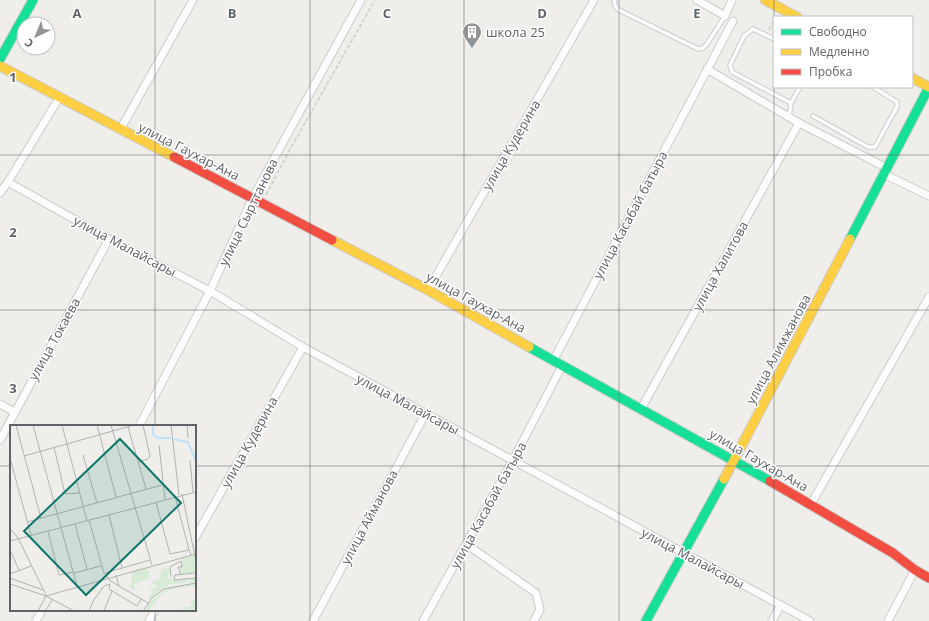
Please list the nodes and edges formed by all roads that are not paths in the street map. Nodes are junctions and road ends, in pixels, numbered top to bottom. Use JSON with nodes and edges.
{"nodes":[{"id":1,"x":33,"y":0,"type":"edge"},
{"id":2,"x":193,"y":0,"type":"edge"},
{"id":3,"x":361,"y":0,"type":"edge"},
{"id":4,"x":594,"y":0,"type":"edge"},
{"id":5,"x":614,"y":0,"type":"edge"},
{"id":6,"x":697,"y":0,"type":"edge"},
{"id":7,"x":732,"y":0,"type":"edge"},
{"id":8,"x":765,"y":0,"type":"edge"},
{"id":9,"x":725,"y":16,"type":"junction"},
{"id":10,"x":795,"y":16,"type":"edge"},
{"id":11,"x":733,"y":20,"type":"dead end"},
{"id":12,"x":773,"y":38,"type":"edge"},
{"id":13,"x":0,"y":59,"type":"edge"},
{"id":14,"x":0,"y":66,"type":"edge"},
{"id":15,"x":707,"y":70,"type":"junction"},
{"id":16,"x":913,"y":79,"type":"edge"},
{"id":17,"x":929,"y":87,"type":"edge"},
{"id":18,"x":799,"y":88,"type":"edge"},
{"id":19,"x":875,"y":88,"type":"edge"},
{"id":20,"x":59,"y":98,"type":"junction"},
{"id":21,"x":791,"y":102,"type":"junction"},
{"id":22,"x":813,"y":116,"type":"dead end"},
{"id":23,"x":789,"y":117,"type":"junction"},
{"id":24,"x":799,"y":123,"type":"junction"},
{"id":25,"x":120,"y":130,"type":"junction"},
{"id":26,"x":886,"y":171,"type":"junction"},
{"id":27,"x":8,"y":182,"type":"junction"},
{"id":28,"x":0,"y":193,"type":"edge"},
{"id":29,"x":929,"y":196,"type":"edge"},
{"id":30,"x":252,"y":199,"type":"junction"},
{"id":31,"x":109,"y":239,"type":"junction"},
{"id":32,"x":428,"y":290,"type":"junction"},
{"id":33,"x":210,"y":291,"type":"junction"},
{"id":34,"x":929,"y":298,"type":"edge"},
{"id":35,"x":303,"y":346,"type":"junction"},
{"id":36,"x":552,"y":361,"type":"junction"},
{"id":37,"x":562,"y":366,"type":"junction"},
{"id":38,"x":0,"y":404,"type":"edge"},
{"id":39,"x":641,"y":409,"type":"junction"},
{"id":40,"x":14,"y":412,"type":"junction"},
{"id":41,"x":426,"y":413,"type":"junction"},
{"id":42,"x":140,"y":425,"type":"edge"},
{"id":43,"x":0,"y":440,"type":"edge"},
{"id":44,"x":513,"y":460,"type":"junction"},
{"id":45,"x":735,"y":460,"type":"junction"},
{"id":46,"x":811,"y":504,"type":"junction"},
{"id":47,"x":196,"y":536,"type":"edge"},
{"id":48,"x":466,"y":544,"type":"junction"},
{"id":49,"x":684,"y":553,"type":"junction"},
{"id":50,"x":914,"y":570,"type":"junction"},
{"id":51,"x":929,"y":578,"type":"edge"},
{"id":52,"x":781,"y":605,"type":"junction"},
{"id":53,"x":41,"y":611,"type":"edge"},
{"id":54,"x":154,"y":611,"type":"edge"},
{"id":55,"x":36,"y":621,"type":"edge"},
{"id":56,"x":148,"y":621,"type":"edge"},
{"id":57,"x":313,"y":621,"type":"edge"},
{"id":58,"x":423,"y":621,"type":"edge"},
{"id":59,"x":534,"y":621,"type":"edge"},
{"id":60,"x":646,"y":621,"type":"edge"},
{"id":61,"x":772,"y":621,"type":"edge"},
{"id":62,"x":810,"y":621,"type":"edge"},
{"id":63,"x":888,"y":621,"type":"edge"}],
"edges":[{"from":1,"to":13,"type":"street"},
{"from":2,"to":25,"type":"street"},
{"from":3,"to":30,"type":"street","name":"улица Сырттанова"},
{"from":4,"to":32,"type":"street","name":"улица Кудерина"},
{"from":5,"to":9,"type":"lane"},
{"from":6,"to":9,"type":"street"},
{"from":7,"to":9,"type":"street"},
{"from":8,"to":10,"type":"street"},
{"from":11,"to":15,"type":"street","name":"улица Касабай батыра"},
{"from":12,"to":21,"type":"lane"},
{"from":14,"to":20,"type":"street","name":"улица Гаухар-Ана"},
{"from":15,"to":23,"type":"street"},
{"from":15,"to":36,"type":"street","name":"улица Касабай батыра"},
{"from":16,"to":17,"type":"street"},
{"from":17,"to":26,"type":"street","name":"улица Алимжанова"},
{"from":18,"to":21,"type":"lane"},
{"from":19,"to":22,"type":"lane"},
{"from":20,"to":25,"type":"street","name":"улица Гаухар-Ана"},
{"from":20,"to":27,"type":"street"},
{"from":21,"to":23,"type":"lane"},
{"from":23,"to":24,"type":"street"},
{"from":24,"to":26,"type":"street"},
{"from":24,"to":39,"type":"street","name":"улица Халитова"},
{"from":25,"to":30,"type":"street","name":"улица Гаухар-Ана"},
{"from":26,"to":29,"type":"street"},
{"from":26,"to":45,"type":"street","name":"улица Алимжанова"},
{"from":27,"to":28,"type":"street"},
{"from":27,"to":31,"type":"street","name":"улица Малайсары"},
{"from":30,"to":32,"type":"street","name":"улица Гаухар-Ана"},
{"from":30,"to":33,"type":"street","name":"улица Сырттанова"},
{"from":31,"to":33,"type":"street","name":"улица Малайсары"},
{"from":31,"to":40,"type":"street","name":"улица Токаева"},
{"from":32,"to":36,"type":"street","name":"улица Гаухар-Ана"},
{"from":33,"to":35,"type":"street","name":"улица Малайсары"},
{"from":33,"to":42,"type":"street","name":"улица Сырттанова"},
{"from":34,"to":46,"type":"street"},
{"from":35,"to":41,"type":"street","name":"улица Малайсары"},
{"from":35,"to":47,"type":"street","name":"улица Кудерина"},
{"from":36,"to":37,"type":"street","name":"улица Гаухар-Ана"},
{"from":37,"to":39,"type":"street","name":"улица Гаухар-Ана"},
{"from":37,"to":44,"type":"street","name":"улица Касабай батыра"},
{"from":38,"to":40,"type":"street"},
{"from":39,"to":45,"type":"street","name":"улица Гаухар-Ана"},
{"from":40,"to":43,"type":"street","name":"улица Токаева"},
{"from":41,"to":44,"type":"street","name":"улица Малайсары"},
{"from":41,"to":57,"type":"street","name":"улица Айманова"},
{"from":44,"to":48,"type":"street","name":"улица Касабай батыра"},
{"from":44,"to":49,"type":"street","name":"улица Малайсары"},
{"from":45,"to":46,"type":"street","name":"улица Гаухар-Ана"},
{"from":45,"to":49,"type":"street","name":"улица Алимжанова"},
{"from":46,"to":50,"type":"street","name":"улица Гаухар-Ана"},
{"from":48,"to":58,"type":"street","name":"улица Касабай батыра"},
{"from":48,"to":59,"type":"street"},
{"from":49,"to":52,"type":"street","name":"улица Малайсары"},
{"from":49,"to":60,"type":"street","name":"улица Алимжанова"},
{"from":50,"to":51,"type":"street","name":"улица Гаухар-Ана"},
{"from":50,"to":63,"type":"street"},
{"from":52,"to":61,"type":"street"},
{"from":52,"to":62,"type":"street","name":"улица Малайсары"},
{"from":53,"to":55,"type":"street"},
{"from":54,"to":56,"type":"street"}]}
